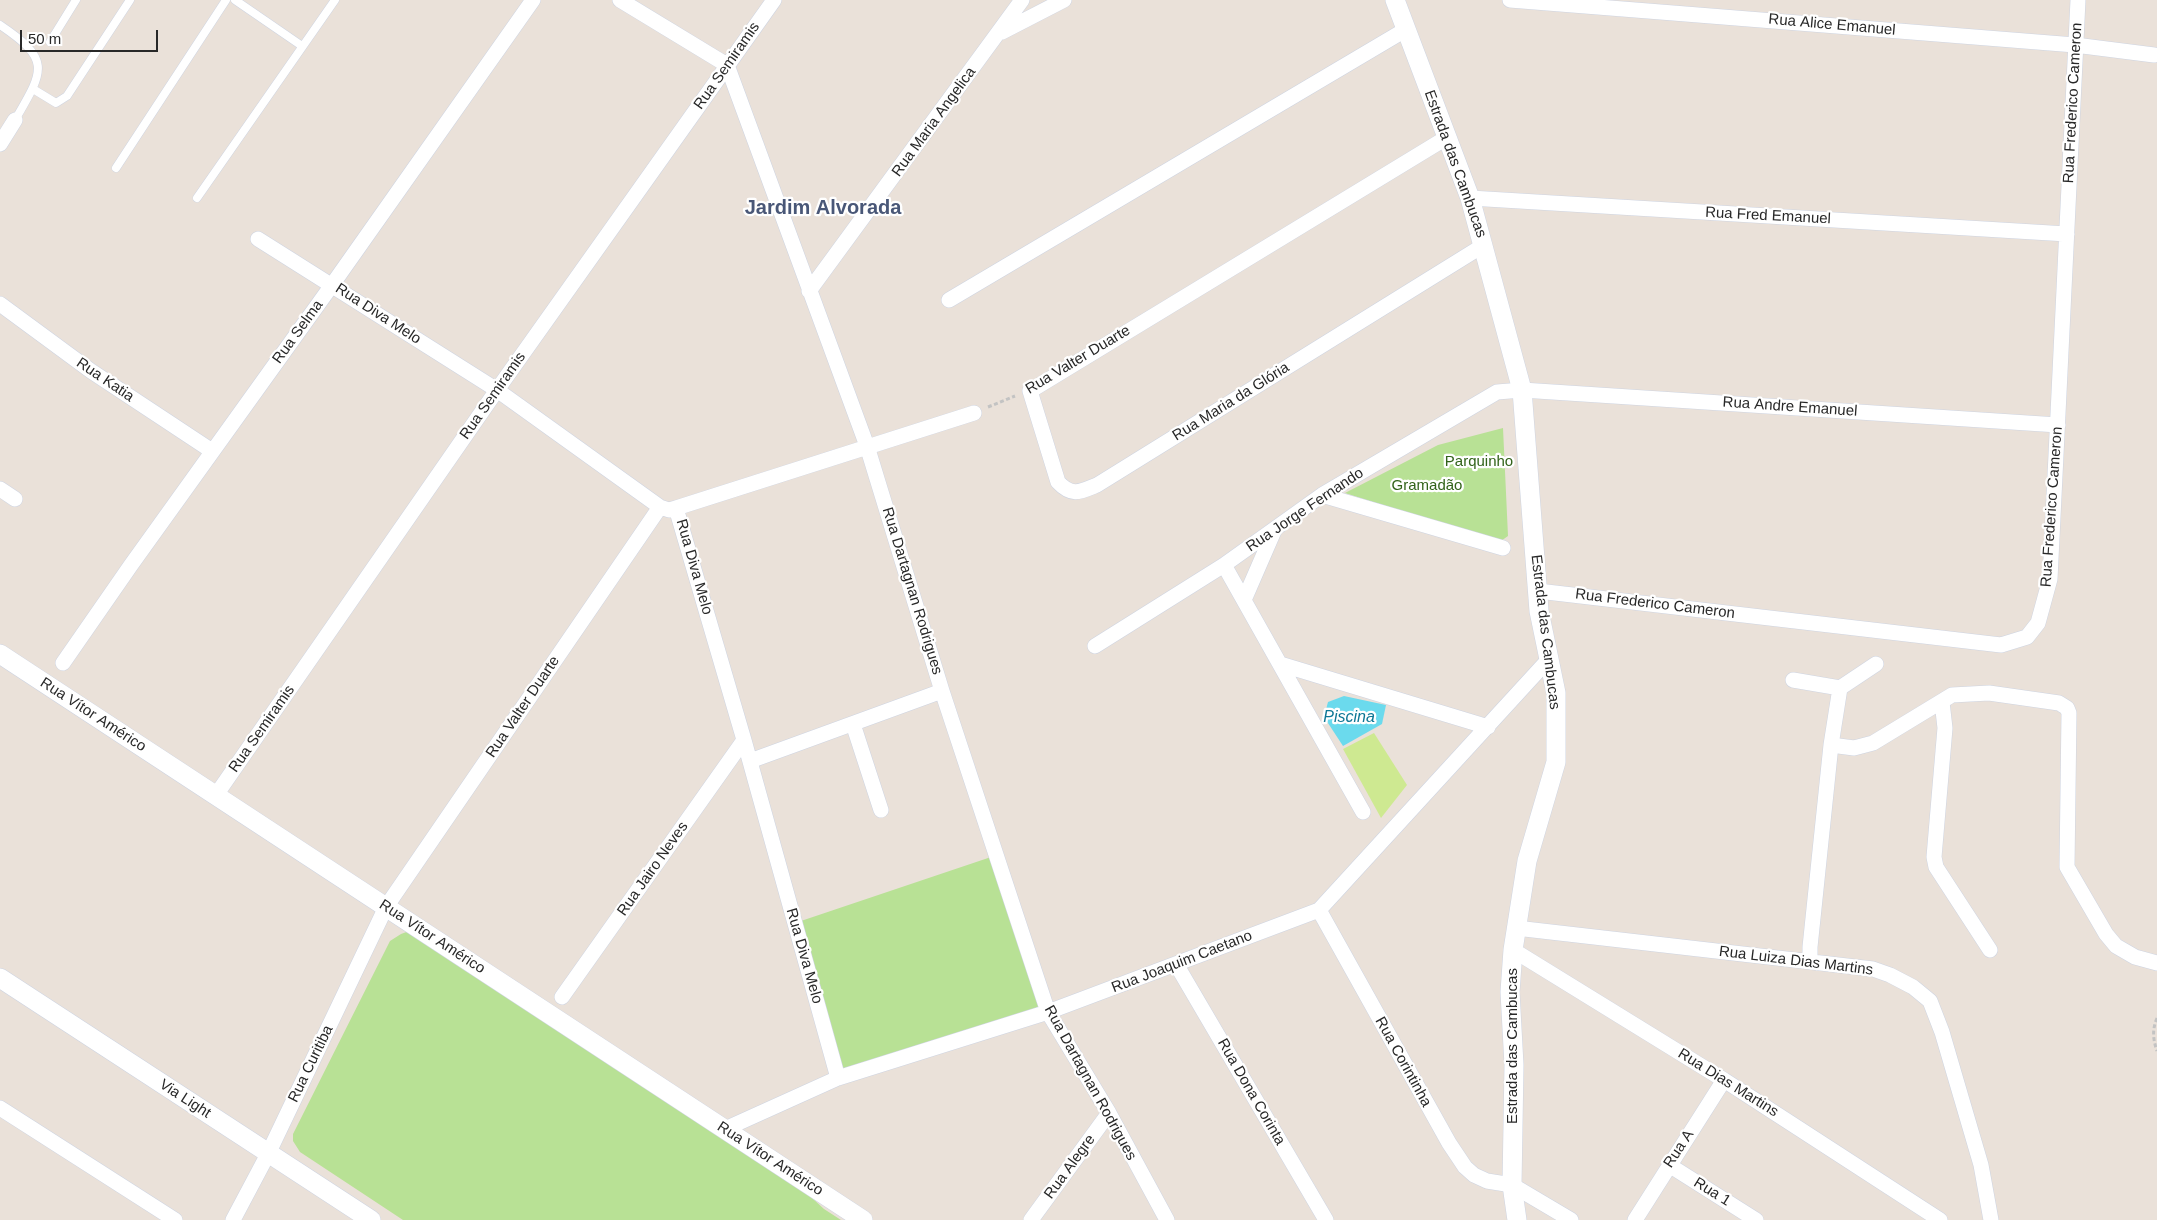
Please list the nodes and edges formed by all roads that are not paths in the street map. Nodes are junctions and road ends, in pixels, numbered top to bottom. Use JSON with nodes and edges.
{"nodes":[{"id":1,"x":76,"y":0,"type":"edge"},
{"id":2,"x":130,"y":0,"type":"edge"},
{"id":3,"x":226,"y":0,"type":"edge"},
{"id":4,"x":235,"y":0,"type":"edge"},
{"id":5,"x":335,"y":0,"type":"edge"},
{"id":6,"x":533,"y":0,"type":"edge"},
{"id":7,"x":620,"y":0,"type":"edge"},
{"id":8,"x":774,"y":0,"type":"edge"},
{"id":9,"x":1022,"y":0,"type":"edge"},
{"id":10,"x":1064,"y":0,"type":"edge"},
{"id":11,"x":1395,"y":0,"type":"edge"},
{"id":12,"x":1510,"y":0,"type":"edge"},
{"id":13,"x":2078,"y":0,"type":"edge"},
{"id":14,"x":0,"y":26,"type":"edge"},
{"id":15,"x":1405,"y":30,"type":"junction"},
{"id":16,"x":998,"y":34,"type":"junction"},
{"id":17,"x":50,"y":42,"type":"dead end"},
{"id":18,"x":2075,"y":45,"type":"junction"},
{"id":19,"x":302,"y":46,"type":"junction"},
{"id":20,"x":2154,"y":55,"type":"dead end"},
{"id":21,"x":727,"y":65,"type":"junction"},
{"id":22,"x":33,"y":89,"type":"junction"},
{"id":23,"x":15,"y":120,"type":"joint"},
{"id":24,"x":1446,"y":138,"type":"junction"},
{"id":25,"x":0,"y":144,"type":"edge"},
{"id":26,"x":116,"y":168,"type":"dead end"},
{"id":27,"x":197,"y":198,"type":"dead end"},
{"id":28,"x":1470,"y":198,"type":"junction"},
{"id":29,"x":2067,"y":234,"type":"junction"},
{"id":30,"x":258,"y":239,"type":"dead end"},
{"id":31,"x":1484,"y":245,"type":"junction"},
{"id":32,"x":332,"y":285,"type":"junction"},
{"id":33,"x":809,"y":291,"type":"junction"},
{"id":34,"x":949,"y":300,"type":"dead end"},
{"id":35,"x":0,"y":304,"type":"edge"},
{"id":36,"x":497,"y":390,"type":"junction"},
{"id":37,"x":1030,"y":390,"type":"joint"},
{"id":38,"x":1522,"y":390,"type":"junction"},
{"id":39,"x":974,"y":413,"type":"road end"},
{"id":40,"x":2058,"y":425,"type":"junction"},
{"id":41,"x":867,"y":446,"type":"junction"},
{"id":42,"x":212,"y":451,"type":"junction"},
{"id":43,"x":0,"y":489,"type":"edge"},
{"id":44,"x":1322,"y":495,"type":"junction"},
{"id":45,"x":15,"y":499,"type":"dead end"},
{"id":46,"x":660,"y":507,"type":"junction"},
{"id":47,"x":676,"y":508,"type":"junction"},
{"id":48,"x":1274,"y":529,"type":"junction"},
{"id":49,"x":1503,"y":548,"type":"dead end"},
{"id":50,"x":1224,"y":565,"type":"junction"},
{"id":51,"x":1538,"y":590,"type":"junction"},
{"id":52,"x":1244,"y":600,"type":"junction"},
{"id":53,"x":1095,"y":646,"type":"dead end"},
{"id":54,"x":0,"y":654,"type":"edge"},
{"id":55,"x":1549,"y":659,"type":"junction"},
{"id":56,"x":63,"y":663,"type":"dead end"},
{"id":57,"x":1280,"y":664,"type":"junction"},
{"id":58,"x":1876,"y":664,"type":"dead end"},
{"id":59,"x":1793,"y":680,"type":"dead end"},
{"id":60,"x":1840,"y":688,"type":"junction"},
{"id":61,"x":942,"y":691,"type":"junction"},
{"id":62,"x":1942,"y":702,"type":"junction"},
{"id":63,"x":854,"y":724,"type":"junction"},
{"id":64,"x":1488,"y":727,"type":"junction"},
{"id":65,"x":744,"y":740,"type":"junction"},
{"id":66,"x":1832,"y":745,"type":"junction"},
{"id":67,"x":750,"y":760,"type":"junction"},
{"id":68,"x":216,"y":795,"type":"junction"},
{"id":69,"x":881,"y":810,"type":"dead end"},
{"id":70,"x":1363,"y":812,"type":"dead end"},
{"id":71,"x":386,"y":907,"type":"junction"},
{"id":72,"x":1319,"y":910,"type":"junction"},
{"id":73,"x":1516,"y":928,"type":"junction"},
{"id":74,"x":1513,"y":950,"type":"junction"},
{"id":75,"x":1990,"y":950,"type":"dead end"},
{"id":76,"x":1810,"y":960,"type":"junction"},
{"id":77,"x":2157,"y":963,"type":"edge"},
{"id":78,"x":1176,"y":964,"type":"junction"},
{"id":79,"x":0,"y":978,"type":"edge"},
{"id":80,"x":562,"y":997,"type":"dead end"},
{"id":81,"x":1048,"y":1012,"type":"junction"},
{"id":82,"x":838,"y":1078,"type":"junction"},
{"id":83,"x":1724,"y":1080,"type":"junction"},
{"id":84,"x":0,"y":1108,"type":"edge"},
{"id":85,"x":1109,"y":1114,"type":"junction"},
{"id":86,"x":725,"y":1130,"type":"junction"},
{"id":87,"x":268,"y":1154,"type":"junction"},
{"id":88,"x":1669,"y":1165,"type":"junction"},
{"id":89,"x":1512,"y":1185,"type":"junction"},
{"id":90,"x":175,"y":1220,"type":"edge"},
{"id":91,"x":234,"y":1220,"type":"edge"},
{"id":92,"x":371,"y":1220,"type":"edge"},
{"id":93,"x":863,"y":1220,"type":"edge"},
{"id":94,"x":1031,"y":1220,"type":"edge"},
{"id":95,"x":1167,"y":1220,"type":"edge"},
{"id":96,"x":1326,"y":1220,"type":"edge"},
{"id":97,"x":1517,"y":1220,"type":"edge"},
{"id":98,"x":1571,"y":1220,"type":"edge"},
{"id":99,"x":1635,"y":1220,"type":"edge"},
{"id":100,"x":1756,"y":1220,"type":"edge"},
{"id":101,"x":1940,"y":1220,"type":"edge"},
{"id":102,"x":1991,"y":1220,"type":"edge"}],
"edges":[{"from":1,"to":17,"type":"lane"},
{"from":2,"to":22,"type":"lane"},
{"from":3,"to":26,"type":"lane"},
{"from":4,"to":19,"type":"lane"},
{"from":5,"to":19,"type":"lane"},
{"from":6,"to":32,"type":"street","name":"Rua Selma"},
{"from":7,"to":21,"type":"street"},
{"from":8,"to":21,"type":"street","name":"Rua Semiramis"},
{"from":9,"to":16,"type":"street","name":"Rua Maria Angelica"},
{"from":10,"to":16,"type":"street"},
{"from":11,"to":15,"type":"street","name":"Estrada das Cambucas"},
{"from":12,"to":18,"type":"street","name":"Rua Alice Emanuel"},
{"from":13,"to":18,"type":"street","name":"Rua Frederico Cameron"},
{"from":14,"to":22,"type":"lane"},
{"from":15,"to":24,"type":"street","name":"Estrada das Cambucas"},
{"from":15,"to":34,"type":"street"},
{"from":16,"to":33,"type":"street","name":"Rua Maria Angelica"},
{"from":18,"to":20,"type":"street","name":"Rua Alice Emanuel"},
{"from":18,"to":29,"type":"street","name":"Rua Frederico Cameron"},
{"from":19,"to":27,"type":"lane"},
{"from":21,"to":33,"type":"street","name":"Rua Dartagnan Rodrigues"},
{"from":21,"to":36,"type":"street","name":"Rua Semiramis"},
{"from":22,"to":23,"type":"lane"},
{"from":23,"to":25,"type":"street"},
{"from":24,"to":28,"type":"street","name":"Estrada das Cambucas"},
{"from":24,"to":37,"type":"street","name":"Rua Valter Duarte"},
{"from":28,"to":29,"type":"street","name":"Rua Fred Emanuel"},
{"from":28,"to":31,"type":"street","name":"Estrada das Cambucas"},
{"from":29,"to":40,"type":"street","name":"Rua Frederico Cameron"},
{"from":30,"to":32,"type":"street","name":"Rua Diva Melo"},
{"from":31,"to":37,"type":"street","name":"Rua Maria da Glória"},
{"from":31,"to":38,"type":"street","name":"Estrada das Cambucas"},
{"from":32,"to":36,"type":"street","name":"Rua Diva Melo"},
{"from":32,"to":42,"type":"street","name":"Rua Selma"},
{"from":33,"to":41,"type":"street","name":"Rua Dartagnan Rodrigues"},
{"from":35,"to":42,"type":"street","name":"Rua Katia"},
{"from":36,"to":46,"type":"street","name":"Rua Diva Melo"},
{"from":36,"to":68,"type":"street","name":"Rua Semiramis"},
{"from":38,"to":40,"type":"street","name":"Rua Andre Emanuel"},
{"from":38,"to":44,"type":"street","name":"Rua Jorge Fernando"},
{"from":38,"to":51,"type":"street","name":"Estrada das Cambucas"},
{"from":39,"to":41,"type":"street"},
{"from":40,"to":51,"type":"street","name":"Rua Frederico Cameron"},
{"from":41,"to":47,"type":"street"},
{"from":41,"to":61,"type":"street","name":"Rua Dartagnan Rodrigues"},
{"from":42,"to":56,"type":"street","name":"Rua Selma"},
{"from":43,"to":45,"type":"street"},
{"from":44,"to":48,"type":"street","name":"Rua Jorge Fernando"},
{"from":44,"to":49,"type":"street"},
{"from":46,"to":47,"type":"street","name":"Rua Diva Melo"},
{"from":46,"to":71,"type":"street","name":"Rua Valter Duarte"},
{"from":47,"to":65,"type":"street","name":"Rua Diva Melo"},
{"from":48,"to":50,"type":"street","name":"Rua Jorge Fernando"},
{"from":48,"to":52,"type":"street"},
{"from":50,"to":52,"type":"street"},
{"from":50,"to":53,"type":"street","name":"Rua Jorge Fernando"},
{"from":51,"to":55,"type":"street","name":"Estrada das Cambucas"},
{"from":52,"to":57,"type":"street"},
{"from":54,"to":68,"type":"street","name":"Rua Vítor Américo"},
{"from":55,"to":64,"type":"street","name":"Rua Joaquim Caetano"},
{"from":55,"to":73,"type":"street","name":"Estrada das Cambucas"},
{"from":57,"to":64,"type":"street"},
{"from":57,"to":70,"type":"street"},
{"from":58,"to":60,"type":"street"},
{"from":59,"to":60,"type":"street"},
{"from":60,"to":66,"type":"street"},
{"from":61,"to":63,"type":"street"},
{"from":61,"to":81,"type":"street","name":"Rua Dartagnan Rodrigues"},
{"from":62,"to":66,"type":"street"},
{"from":62,"to":75,"type":"street"},
{"from":62,"to":77,"type":"street"},
{"from":63,"to":67,"type":"street"},
{"from":63,"to":69,"type":"street"},
{"from":64,"to":72,"type":"street","name":"Rua Joaquim Caetano"},
{"from":65,"to":67,"type":"street","name":"Rua Diva Melo"},
{"from":65,"to":80,"type":"street","name":"Rua Jairo Neves"},
{"from":66,"to":76,"type":"street"},
{"from":67,"to":82,"type":"street","name":"Rua Diva Melo"},
{"from":68,"to":71,"type":"street","name":"Rua Vítor Américo"},
{"from":71,"to":86,"type":"street","name":"Rua Vítor Américo"},
{"from":71,"to":87,"type":"street","name":"Rua Curitiba"},
{"from":72,"to":78,"type":"street","name":"Rua Joaquim Caetano"},
{"from":72,"to":89,"type":"street","name":"Rua Corintinha"},
{"from":73,"to":74,"type":"street","name":"Estrada das Cambucas"},
{"from":73,"to":76,"type":"street","name":"Rua Luiza Dias Martins"},
{"from":74,"to":83,"type":"street","name":"Rua Dias Martins"},
{"from":74,"to":89,"type":"street","name":"Estrada das Cambucas"},
{"from":76,"to":102,"type":"street","name":"Rua Luiza Dias Martins"},
{"from":78,"to":81,"type":"street","name":"Rua Joaquim Caetano"},
{"from":78,"to":96,"type":"street","name":"Rua Dona Corinta"},
{"from":79,"to":87,"type":"street","name":"Via Light"},
{"from":81,"to":82,"type":"street","name":"Rua Joaquim Caetano"},
{"from":81,"to":85,"type":"street","name":"Rua Dartagnan Rodrigues"},
{"from":82,"to":86,"type":"street","name":"Rua Joaquim Caetano"},
{"from":83,"to":88,"type":"street","name":"Rua A"},
{"from":83,"to":101,"type":"street","name":"Rua Dias Martins"},
{"from":84,"to":90,"type":"street"},
{"from":85,"to":94,"type":"street","name":"Rua Alegre"},
{"from":85,"to":95,"type":"street","name":"Rua Dartagnan Rodrigues"},
{"from":86,"to":93,"type":"street","name":"Rua Vítor Américo"},
{"from":87,"to":91,"type":"street","name":"Rua Curitiba"},
{"from":87,"to":92,"type":"street","name":"Via Light"},
{"from":88,"to":99,"type":"street","name":"Rua A"},
{"from":88,"to":100,"type":"street","name":"Rua 1"},
{"from":89,"to":97,"type":"street","name":"Estrada das Cambucas"},
{"from":89,"to":98,"type":"street"}]}
